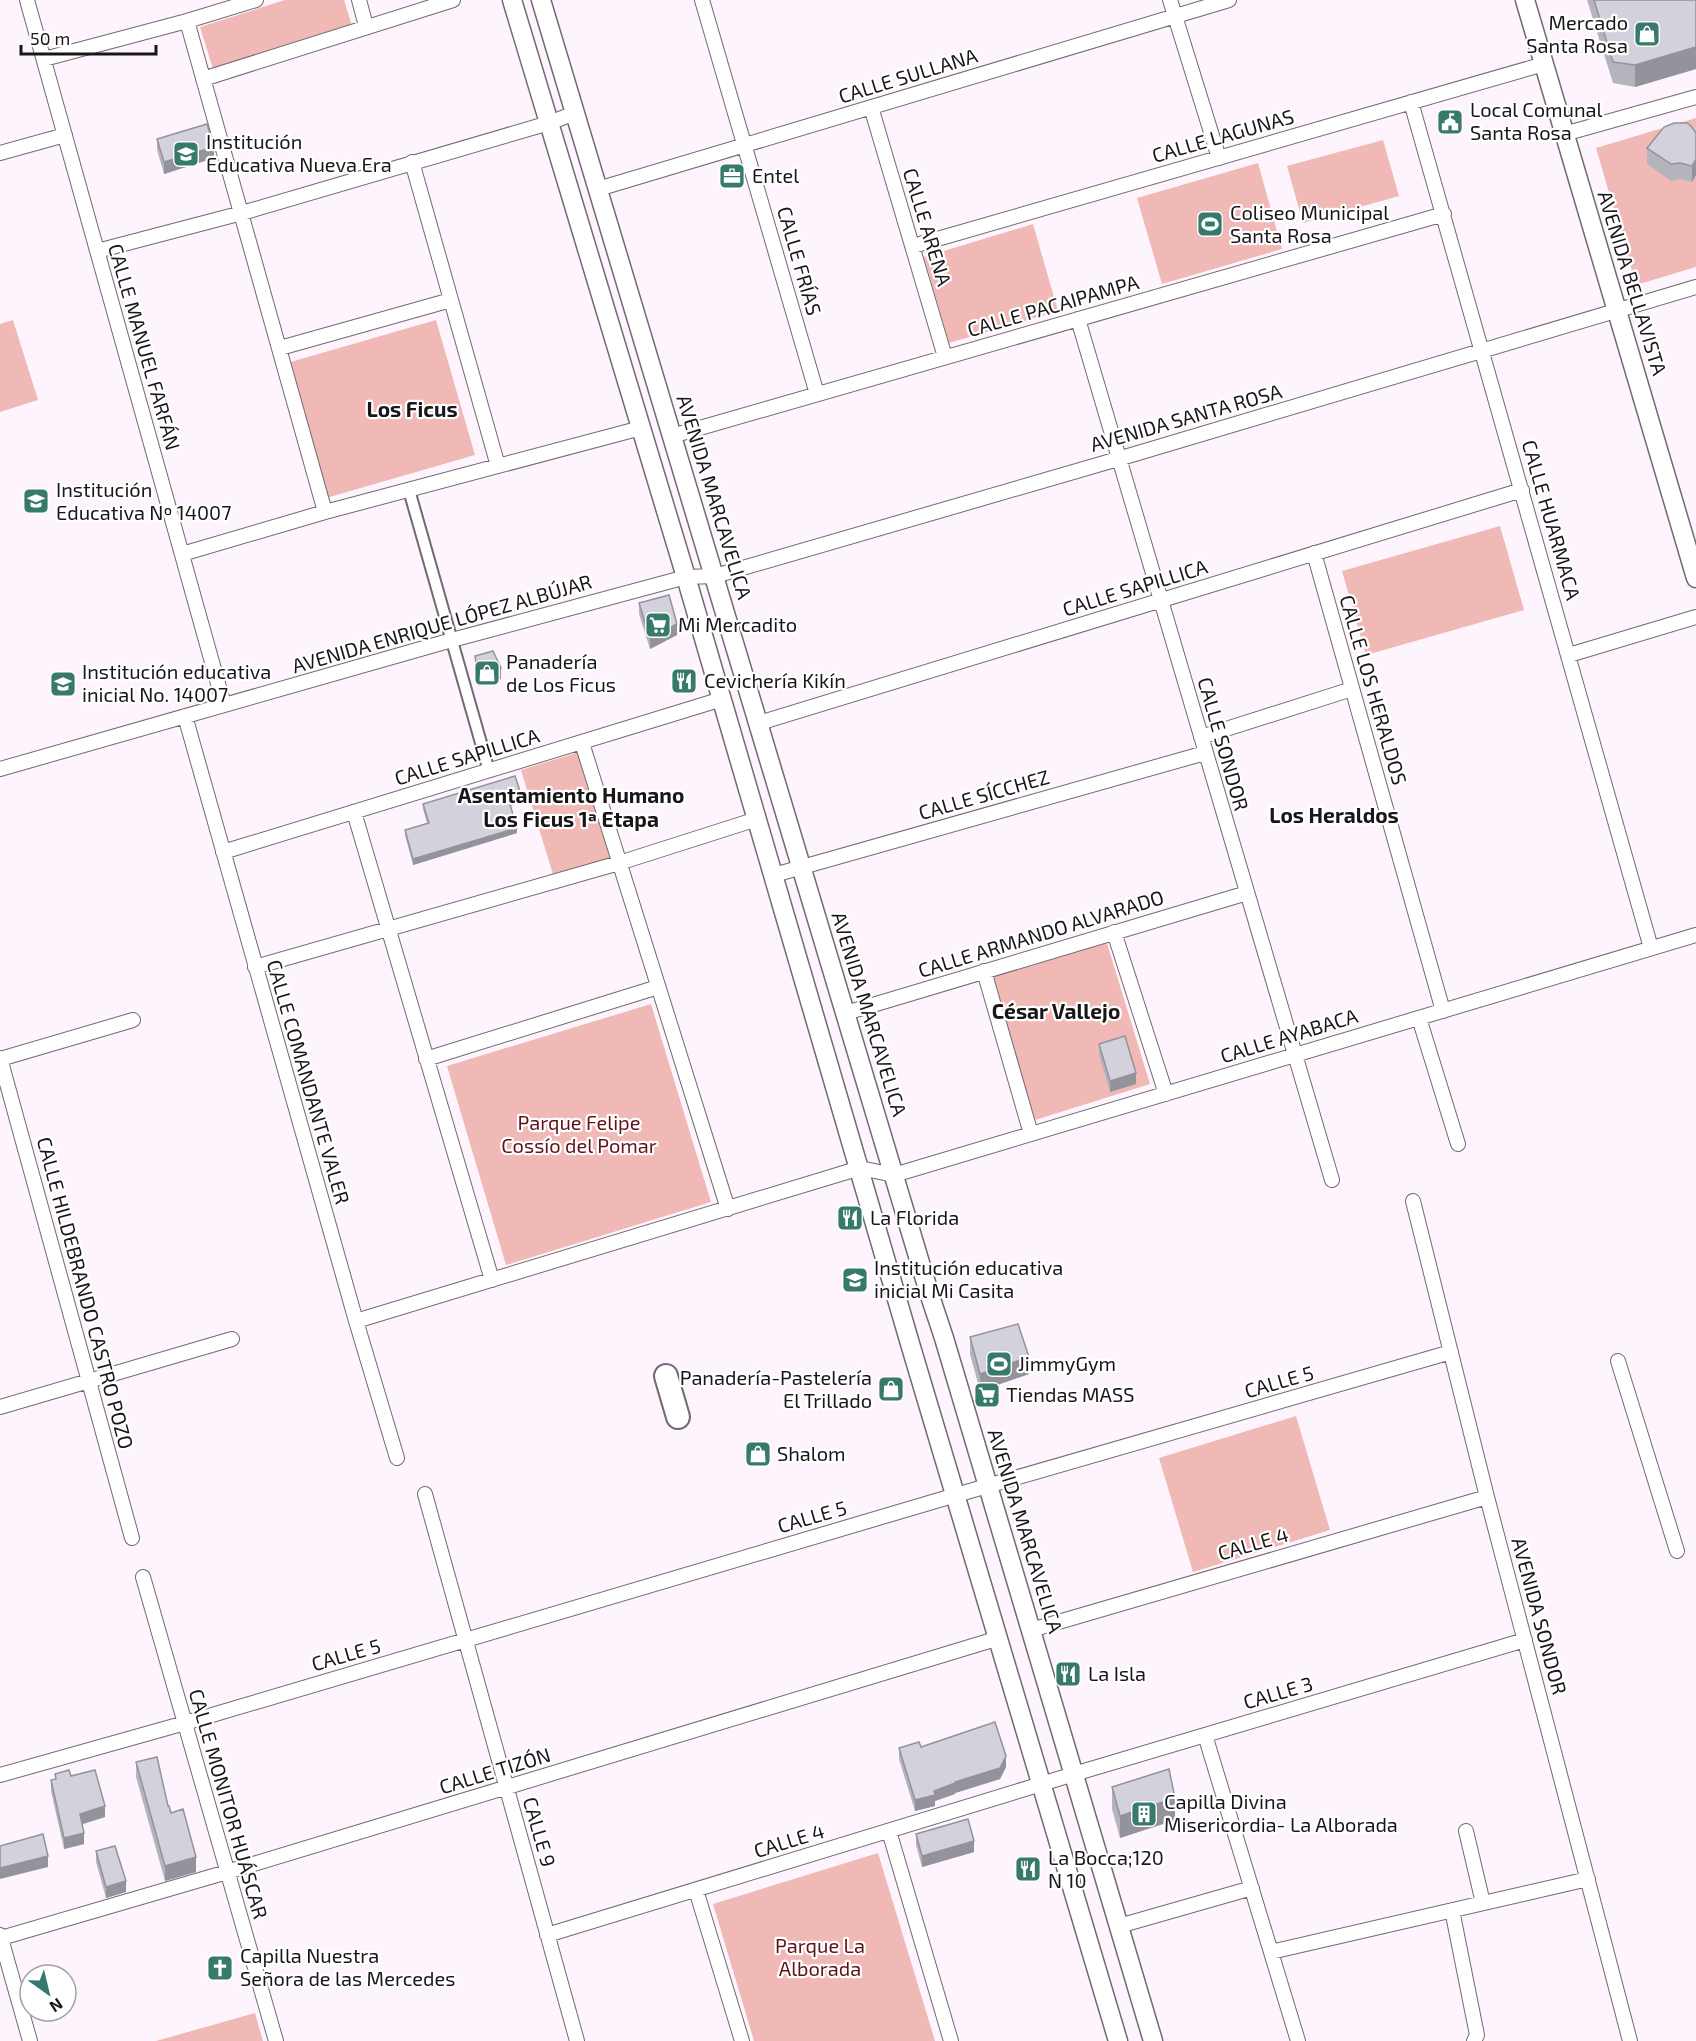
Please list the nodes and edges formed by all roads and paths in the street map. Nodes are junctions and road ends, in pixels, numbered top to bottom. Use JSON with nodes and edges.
{"nodes":[{"id":1,"x":27,"y":0,"type":"edge"},
{"id":2,"x":256,"y":0,"type":"edge"},
{"id":3,"x":359,"y":0,"type":"edge"},
{"id":4,"x":453,"y":0,"type":"edge"},
{"id":5,"x":512,"y":0,"type":"edge"},
{"id":6,"x":541,"y":0,"type":"edge"},
{"id":7,"x":1170,"y":0,"type":"edge"},
{"id":8,"x":1229,"y":0,"type":"edge"},
{"id":9,"x":1525,"y":0,"type":"edge"},
{"id":10,"x":706,"y":1,"type":"edge"},
{"id":11,"x":1175,"y":16,"type":"junction"},
{"id":12,"x":187,"y":21,"type":"junction"},
{"id":13,"x":366,"y":26,"type":"junction"},
{"id":14,"x":44,"y":59,"type":"junction"},
{"id":15,"x":1544,"y":64,"type":"junction"},
{"id":16,"x":203,"y":79,"type":"junction"},
{"id":17,"x":1696,"y":97,"type":"edge"},
{"id":18,"x":1411,"y":102,"type":"junction"},
{"id":19,"x":871,"y":108,"type":"junction"},
{"id":20,"x":575,"y":113,"type":"junction"},
{"id":21,"x":549,"y":123,"type":"junction"},
{"id":22,"x":1564,"y":134,"type":"junction"},
{"id":23,"x":65,"y":135,"type":"junction"},
{"id":24,"x":744,"y":145,"type":"junction"},
{"id":25,"x":0,"y":153,"type":"edge"},
{"id":26,"x":1218,"y":158,"type":"junction"},
{"id":27,"x":412,"y":162,"type":"junction"},
{"id":28,"x":598,"y":189,"type":"junction"},
{"id":29,"x":242,"y":213,"type":"junction"},
{"id":30,"x":1444,"y":214,"type":"junction"},
{"id":31,"x":913,"y":246,"type":"junction"},
{"id":32,"x":97,"y":251,"type":"junction"},
{"id":33,"x":1696,"y":287,"type":"edge"},
{"id":34,"x":452,"y":300,"type":"junction"},
{"id":35,"x":1617,"y":311,"type":"junction"},
{"id":36,"x":1078,"y":319,"type":"junction"},
{"id":37,"x":280,"y":348,"type":"junction"},
{"id":38,"x":1483,"y":351,"type":"junction"},
{"id":39,"x":945,"y":357,"type":"junction"},
{"id":40,"x":817,"y":394,"type":"junction"},
{"id":41,"x":641,"y":428,"type":"junction"},
{"id":42,"x":672,"y":436,"type":"junction"},
{"id":43,"x":1118,"y":459,"type":"junction"},
{"id":44,"x":498,"y":466,"type":"junction"},
{"id":45,"x":409,"y":490,"type":"junction"},
{"id":46,"x":1522,"y":490,"type":"junction"},
{"id":47,"x":325,"y":512,"type":"junction"},
{"id":48,"x":1314,"y":553,"type":"junction"},
{"id":49,"x":182,"y":554,"type":"junction"},
{"id":50,"x":715,"y":576,"type":"junction"},
{"id":51,"x":686,"y":577,"type":"junction"},
{"id":52,"x":1696,"y":578,"type":"edge"},
{"id":53,"x":1160,"y":600,"type":"junction"},
{"id":54,"x":1696,"y":617,"type":"edge"},
{"id":55,"x":452,"y":640,"type":"junction"},
{"id":56,"x":1569,"y":656,"type":"junction"},
{"id":57,"x":1352,"y":689,"type":"junction"},
{"id":58,"x":722,"y":699,"type":"junction"},
{"id":59,"x":224,"y":705,"type":"junction"},
{"id":60,"x":185,"y":716,"type":"junction"},
{"id":61,"x":759,"y":723,"type":"junction"},
{"id":62,"x":1201,"y":737,"type":"junction"},
{"id":63,"x":582,"y":743,"type":"junction"},
{"id":64,"x":1205,"y":753,"type":"junction"},
{"id":65,"x":0,"y":769,"type":"edge"},
{"id":66,"x":489,"y":771,"type":"junction"},
{"id":67,"x":354,"y":812,"type":"junction"},
{"id":68,"x":757,"y":819,"type":"junction"},
{"id":69,"x":223,"y":852,"type":"junction"},
{"id":70,"x":619,"y":863,"type":"junction"},
{"id":71,"x":802,"y":867,"type":"junction"},
{"id":72,"x":774,"y":875,"type":"junction"},
{"id":73,"x":1247,"y":893,"type":"junction"},
{"id":74,"x":387,"y":929,"type":"junction"},
{"id":75,"x":1114,"y":932,"type":"junction"},
{"id":76,"x":1696,"y":935,"type":"edge"},
{"id":77,"x":1651,"y":948,"type":"junction"},
{"id":78,"x":255,"y":967,"type":"junction"},
{"id":79,"x":984,"y":971,"type":"junction"},
{"id":80,"x":658,"y":987,"type":"junction"},
{"id":81,"x":1443,"y":1011,"type":"junction"},
{"id":82,"x":846,"y":1013,"type":"junction"},
{"id":83,"x":1419,"y":1018,"type":"junction"},
{"id":84,"x":133,"y":1020,"type":"dead end"},
{"id":85,"x":1295,"y":1055,"type":"junction"},
{"id":86,"x":0,"y":1059,"type":"edge"},
{"id":87,"x":426,"y":1059,"type":"junction"},
{"id":88,"x":1166,"y":1094,"type":"junction"},
{"id":89,"x":1031,"y":1134,"type":"junction"},
{"id":90,"x":1458,"y":1144,"type":"dead end"},
{"id":91,"x":860,"y":1168,"type":"junction"},
{"id":92,"x":894,"y":1175,"type":"junction"},
{"id":93,"x":1332,"y":1180,"type":"dead end"},
{"id":94,"x":1413,"y":1201,"type":"dead end"},
{"id":95,"x":728,"y":1209,"type":"junction"},
{"id":96,"x":492,"y":1280,"type":"junction"},
{"id":97,"x":356,"y":1321,"type":"junction"},
{"id":98,"x":232,"y":1339,"type":"dead end"},
{"id":99,"x":1451,"y":1352,"type":"junction"},
{"id":100,"x":1618,"y":1361,"type":"dead end"},
{"id":101,"x":666,"y":1376,"type":"dead end"},
{"id":102,"x":90,"y":1382,"type":"junction"},
{"id":103,"x":0,"y":1407,"type":"edge"},
{"id":104,"x":678,"y":1418,"type":"dead end"},
{"id":105,"x":397,"y":1458,"type":"dead end"},
{"id":106,"x":988,"y":1487,"type":"junction"},
{"id":107,"x":425,"y":1494,"type":"dead end"},
{"id":108,"x":956,"y":1495,"type":"junction"},
{"id":109,"x":1487,"y":1497,"type":"junction"},
{"id":110,"x":132,"y":1538,"type":"dead end"},
{"id":111,"x":1677,"y":1551,"type":"dead end"},
{"id":112,"x":144,"y":1578,"type":"dead end"},
{"id":113,"x":1031,"y":1630,"type":"junction"},
{"id":114,"x":999,"y":1638,"type":"junction"},
{"id":115,"x":464,"y":1640,"type":"junction"},
{"id":116,"x":1525,"y":1640,"type":"junction"},
{"id":117,"x":185,"y":1723,"type":"junction"},
{"id":118,"x":1205,"y":1735,"type":"junction"},
{"id":119,"x":1074,"y":1774,"type":"junction"},
{"id":120,"x":0,"y":1775,"type":"edge"},
{"id":121,"x":1042,"y":1785,"type":"junction"},
{"id":122,"x":506,"y":1788,"type":"junction"},
{"id":123,"x":889,"y":1831,"type":"junction"},
{"id":124,"x":1466,"y":1831,"type":"dead end"},
{"id":125,"x":228,"y":1872,"type":"junction"},
{"id":126,"x":1588,"y":1879,"type":"junction"},
{"id":127,"x":1252,"y":1888,"type":"junction"},
{"id":128,"x":696,"y":1890,"type":"junction"},
{"id":129,"x":1483,"y":1903,"type":"junction"},
{"id":130,"x":1452,"y":1910,"type":"junction"},
{"id":131,"x":1119,"y":1926,"type":"junction"},
{"id":132,"x":547,"y":1935,"type":"junction"},
{"id":133,"x":1,"y":1937,"type":"edge"},
{"id":134,"x":1271,"y":1952,"type":"junction"},
{"id":135,"x":30,"y":2041,"type":"edge"},
{"id":136,"x":276,"y":2041,"type":"edge"},
{"id":137,"x":577,"y":2041,"type":"edge"},
{"id":138,"x":742,"y":2041,"type":"edge"},
{"id":139,"x":951,"y":2041,"type":"edge"},
{"id":140,"x":1118,"y":2041,"type":"edge"},
{"id":141,"x":1153,"y":2041,"type":"edge"},
{"id":142,"x":1298,"y":2041,"type":"edge"},
{"id":143,"x":1474,"y":2041,"type":"edge"},
{"id":144,"x":1630,"y":2041,"type":"edge"}],
"edges":[{"from":1,"to":14,"type":"street","name":"CALLE MANUEL FARFÁN"},
{"from":2,"to":12,"type":"street"},
{"from":3,"to":13,"type":"street"},
{"from":4,"to":13,"type":"street"},
{"from":5,"to":21,"type":"street"},
{"from":6,"to":20,"type":"street","name":"AVENIDA MARCAVELICA"},
{"from":7,"to":11,"type":"street"},
{"from":8,"to":11,"type":"street","name":"CALLE SULLANA"},
{"from":9,"to":15,"type":"street","name":"AVENIDA BELLAVISTA"},
{"from":10,"to":24,"type":"street","name":"CALLE FRÍAS"},
{"from":11,"to":19,"type":"street","name":"CALLE SULLANA"},
{"from":11,"to":26,"type":"street"},
{"from":12,"to":14,"type":"street"},
{"from":12,"to":16,"type":"street"},
{"from":13,"to":16,"type":"street"},
{"from":14,"to":23,"type":"street","name":"CALLE MANUEL FARFÁN"},
{"from":15,"to":18,"type":"street","name":"CALLE LAGUNAS"},
{"from":15,"to":22,"type":"street","name":"AVENIDA BELLAVISTA"},
{"from":16,"to":29,"type":"street"},
{"from":17,"to":22,"type":"street"},
{"from":18,"to":26,"type":"street","name":"CALLE LAGUNAS"},
{"from":18,"to":30,"type":"street","name":"CALLE HUARMACA"},
{"from":19,"to":24,"type":"street","name":"CALLE SULLANA"},
{"from":19,"to":31,"type":"street","name":"CALLE ARENA"},
{"from":20,"to":21,"type":"street"},
{"from":20,"to":28,"type":"street","name":"AVENIDA MARCAVELICA"},
{"from":21,"to":27,"type":"street"},
{"from":21,"to":41,"type":"street"},
{"from":22,"to":35,"type":"street","name":"AVENIDA BELLAVISTA"},
{"from":23,"to":25,"type":"street"},
{"from":23,"to":32,"type":"street","name":"CALLE MANUEL FARFÁN"},
{"from":24,"to":28,"type":"street","name":"CALLE SULLANA"},
{"from":24,"to":40,"type":"street","name":"CALLE FRÍAS"},
{"from":26,"to":31,"type":"street","name":"CALLE LAGUNAS"},
{"from":27,"to":29,"type":"street"},
{"from":27,"to":34,"type":"street"},
{"from":28,"to":42,"type":"street","name":"AVENIDA MARCAVELICA"},
{"from":29,"to":32,"type":"street"},
{"from":29,"to":37,"type":"street"},
{"from":30,"to":36,"type":"street","name":"CALLE PACAIPAMPA"},
{"from":30,"to":38,"type":"street","name":"CALLE HUARMACA"},
{"from":31,"to":39,"type":"street","name":"CALLE ARENA"},
{"from":32,"to":49,"type":"street","name":"CALLE MANUEL FARFÁN"},
{"from":33,"to":35,"type":"street","name":"AVENIDA SANTA ROSA"},
{"from":34,"to":37,"type":"street"},
{"from":34,"to":44,"type":"street"},
{"from":35,"to":38,"type":"street","name":"AVENIDA SANTA ROSA"},
{"from":35,"to":52,"type":"street","name":"AVENIDA BELLAVISTA"},
{"from":36,"to":39,"type":"street","name":"CALLE PACAIPAMPA"},
{"from":36,"to":43,"type":"street","name":"CALLE SONDOR"},
{"from":37,"to":47,"type":"street"},
{"from":38,"to":43,"type":"street","name":"AVENIDA SANTA ROSA"},
{"from":38,"to":46,"type":"street","name":"CALLE HUARMACA"},
{"from":39,"to":40,"type":"street","name":"CALLE PACAIPAMPA"},
{"from":40,"to":42,"type":"street","name":"CALLE PACAIPAMPA"},
{"from":41,"to":44,"type":"street"},
{"from":41,"to":51,"type":"street"},
{"from":42,"to":50,"type":"street","name":"AVENIDA MARCAVELICA"},
{"from":43,"to":50,"type":"street","name":"AVENIDA SANTA ROSA"},
{"from":43,"to":53,"type":"street","name":"CALLE SONDOR"},
{"from":44,"to":45,"type":"street"},
{"from":45,"to":47,"type":"street"},
{"from":45,"to":55,"type":"street"},
{"from":46,"to":48,"type":"street","name":"CALLE SAPILLICA"},
{"from":46,"to":56,"type":"street","name":"CALLE HUARMACA"},
{"from":47,"to":49,"type":"street"},
{"from":48,"to":53,"type":"street","name":"CALLE SAPILLICA"},
{"from":48,"to":57,"type":"street","name":"CALLE LOS HERALDOS"},
{"from":49,"to":59,"type":"street","name":"CALLE MANUEL FARFÁN"},
{"from":50,"to":51,"type":"street","name":"AVENIDA SANTA ROSA"},
{"from":50,"to":61,"type":"street","name":"AVENIDA MARCAVELICA"},
{"from":51,"to":55,"type":"street","name":"AVENIDA ENRIQUE LÓPEZ ALBÚJAR"},
{"from":51,"to":58,"type":"street"},
{"from":53,"to":61,"type":"street","name":"CALLE SAPILLICA"},
{"from":53,"to":62,"type":"street","name":"CALLE SONDOR"},
{"from":54,"to":56,"type":"street"},
{"from":55,"to":59,"type":"street","name":"AVENIDA ENRIQUE LÓPEZ ALBÚJAR"},
{"from":55,"to":66,"type":"street"},
{"from":56,"to":77,"type":"street","name":"CALLE HUARMACA"},
{"from":57,"to":62,"type":"street"},
{"from":57,"to":81,"type":"street","name":"CALLE LOS HERALDOS"},
{"from":58,"to":63,"type":"street","name":"CALLE SAPILLICA"},
{"from":58,"to":68,"type":"street"},
{"from":59,"to":60,"type":"street","name":"AVENIDA ENRIQUE LÓPEZ ALBÚJAR"},
{"from":60,"to":65,"type":"street","name":"AVENIDA ENRIQUE LÓPEZ ALBÚJAR"},
{"from":60,"to":69,"type":"street","name":"CALLE COMANDANTE VALER"},
{"from":61,"to":71,"type":"street","name":"AVENIDA MARCAVELICA"},
{"from":62,"to":64,"type":"street","name":"CALLE SONDOR"},
{"from":63,"to":66,"type":"street","name":"CALLE SAPILLICA"},
{"from":63,"to":70,"type":"street"},
{"from":64,"to":71,"type":"street","name":"CALLE SÍCCHEZ"},
{"from":64,"to":73,"type":"street","name":"CALLE SONDOR"},
{"from":66,"to":67,"type":"street","name":"CALLE SAPILLICA"},
{"from":67,"to":69,"type":"street","name":"CALLE SAPILLICA"},
{"from":67,"to":74,"type":"street"},
{"from":68,"to":70,"type":"street"},
{"from":68,"to":72,"type":"street"},
{"from":69,"to":78,"type":"street","name":"CALLE COMANDANTE VALER"},
{"from":70,"to":74,"type":"street"},
{"from":70,"to":80,"type":"street"},
{"from":71,"to":72,"type":"street","name":"CALLE SÍCCHEZ"},
{"from":71,"to":82,"type":"street","name":"AVENIDA MARCAVELICA"},
{"from":72,"to":91,"type":"street"},
{"from":73,"to":75,"type":"street","name":"CALLE ARMANDO ALVARADO"},
{"from":73,"to":85,"type":"street","name":"CALLE SONDOR"},
{"from":74,"to":78,"type":"street"},
{"from":74,"to":87,"type":"street"},
{"from":75,"to":79,"type":"street","name":"CALLE ARMANDO ALVARADO"},
{"from":75,"to":88,"type":"street"},
{"from":76,"to":77,"type":"street","name":"CALLE AYABACA"},
{"from":77,"to":81,"type":"street","name":"CALLE AYABACA"},
{"from":78,"to":97,"type":"street","name":"CALLE COMANDANTE VALER"},
{"from":79,"to":82,"type":"street","name":"CALLE ARMANDO ALVARADO"},
{"from":79,"to":89,"type":"street"},
{"from":80,"to":87,"type":"street"},
{"from":80,"to":95,"type":"street"},
{"from":81,"to":83,"type":"street","name":"CALLE AYABACA"},
{"from":82,"to":92,"type":"street","name":"AVENIDA MARCAVELICA"},
{"from":83,"to":85,"type":"street","name":"CALLE AYABACA"},
{"from":83,"to":90,"type":"street"},
{"from":84,"to":86,"type":"street"},
{"from":85,"to":88,"type":"street","name":"CALLE AYABACA"},
{"from":85,"to":93,"type":"street","name":"CALLE SONDOR"},
{"from":86,"to":102,"type":"street","name":"CALLE HILDEBRANDO CASTRO POZO"},
{"from":87,"to":96,"type":"street"},
{"from":88,"to":89,"type":"street","name":"CALLE AYABACA"},
{"from":89,"to":92,"type":"street","name":"CALLE AYABACA"},
{"from":91,"to":92,"type":"street"},
{"from":91,"to":95,"type":"street"},
{"from":91,"to":108,"type":"street"},
{"from":92,"to":106,"type":"street","name":"AVENIDA MARCAVELICA"},
{"from":94,"to":99,"type":"street","name":"AVENIDA SONDOR"},
{"from":95,"to":96,"type":"street"},
{"from":96,"to":97,"type":"street"},
{"from":97,"to":105,"type":"street","name":"CALLE COMANDANTE VALER"},
{"from":98,"to":102,"type":"street"},
{"from":99,"to":106,"type":"street","name":"CALLE 5"},
{"from":99,"to":109,"type":"street","name":"AVENIDA SONDOR"},
{"from":100,"to":111,"type":"street"},
{"from":101,"to":104,"type":"main road"},
{"from":102,"to":103,"type":"street"},
{"from":102,"to":110,"type":"street","name":"CALLE HILDEBRANDO CASTRO POZO"},
{"from":106,"to":108,"type":"street","name":"CALLE 5"},
{"from":106,"to":113,"type":"street","name":"AVENIDA MARCAVELICA"},
{"from":107,"to":115,"type":"street","name":"CALLE 9"},
{"from":108,"to":114,"type":"street"},
{"from":108,"to":115,"type":"street","name":"CALLE 5"},
{"from":109,"to":113,"type":"street","name":"CALLE 4"},
{"from":109,"to":116,"type":"street","name":"AVENIDA SONDOR"},
{"from":112,"to":117,"type":"street","name":"CALLE MONITOR HUÁSCAR"},
{"from":113,"to":119,"type":"street","name":"AVENIDA MARCAVELICA"},
{"from":114,"to":121,"type":"street"},
{"from":114,"to":122,"type":"street","name":"CALLE TIZÓN"},
{"from":115,"to":117,"type":"street","name":"CALLE 5"},
{"from":115,"to":122,"type":"street","name":"CALLE 9"},
{"from":116,"to":118,"type":"street","name":"CALLE 3"},
{"from":116,"to":126,"type":"street","name":"AVENIDA SONDOR"},
{"from":117,"to":120,"type":"street","name":"CALLE 5"},
{"from":117,"to":125,"type":"street","name":"CALLE MONITOR HUÁSCAR"},
{"from":118,"to":119,"type":"street","name":"CALLE 3"},
{"from":118,"to":127,"type":"street"},
{"from":119,"to":121,"type":"street","name":"CALLE 3"},
{"from":119,"to":131,"type":"street","name":"AVENIDA MARCAVELICA"},
{"from":121,"to":123,"type":"street","name":"CALLE 4"},
{"from":121,"to":140,"type":"street"},
{"from":122,"to":125,"type":"street","name":"CALLE TIZÓN"},
{"from":122,"to":132,"type":"street","name":"CALLE 9"},
{"from":123,"to":128,"type":"street","name":"CALLE 4"},
{"from":123,"to":139,"type":"street"},
{"from":124,"to":129,"type":"street"},
{"from":125,"to":133,"type":"street","name":"CALLE TIZÓN"},
{"from":125,"to":136,"type":"street","name":"CALLE MONITOR HUÁSCAR"},
{"from":126,"to":129,"type":"street"},
{"from":126,"to":144,"type":"street","name":"AVENIDA SONDOR"},
{"from":127,"to":131,"type":"street"},
{"from":127,"to":134,"type":"street"},
{"from":128,"to":132,"type":"street","name":"CALLE 4"},
{"from":128,"to":138,"type":"street"},
{"from":129,"to":130,"type":"street"},
{"from":130,"to":134,"type":"street"},
{"from":130,"to":143,"type":"street"},
{"from":131,"to":141,"type":"street","name":"AVENIDA MARCAVELICA"},
{"from":132,"to":137,"type":"street","name":"CALLE 9"},
{"from":133,"to":135,"type":"street"},
{"from":134,"to":142,"type":"street"}]}
